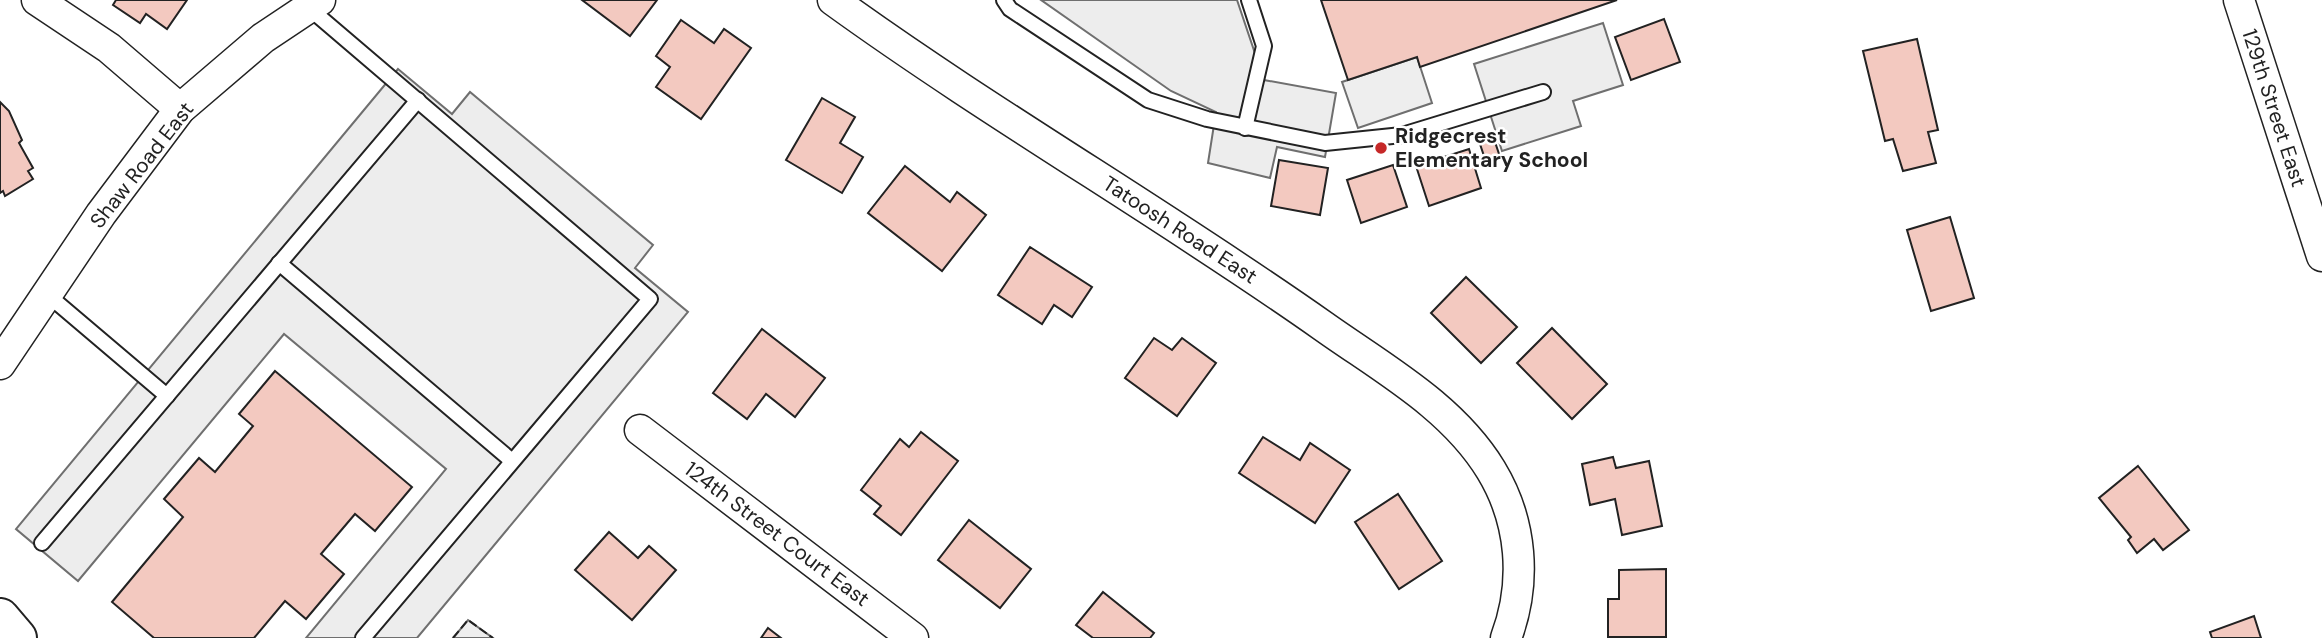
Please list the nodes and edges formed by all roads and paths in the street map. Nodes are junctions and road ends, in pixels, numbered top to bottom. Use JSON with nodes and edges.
{"nodes":[{"id":1,"x":37,"y":0,"type":"edge"},
{"id":2,"x":833,"y":0,"type":"edge"},
{"id":3,"x":1004,"y":0,"type":"edge"},
{"id":4,"x":1249,"y":0,"type":"edge"},
{"id":5,"x":2239,"y":0,"type":"edge"},
{"id":6,"x":314,"y":4,"type":"edge"},
{"id":7,"x":1543,"y":92,"type":"dead end"},
{"id":8,"x":418,"y":100,"type":"junction"},
{"id":9,"x":180,"y":109,"type":"junction"},
{"id":10,"x":1245,"y":128,"type":"junction"},
{"id":11,"x":2322,"y":256,"type":"edge"},
{"id":12,"x":279,"y":263,"type":"junction"},
{"id":13,"x":48,"y":295,"type":"junction"},
{"id":14,"x":0,"y":364,"type":"edge"},
{"id":15,"x":167,"y":396,"type":"junction"},
{"id":16,"x":640,"y":430,"type":"dead end"},
{"id":17,"x":512,"y":461,"type":"junction"},
{"id":18,"x":42,"y":543,"type":"dead end"},
{"id":19,"x":0,"y":618,"type":"edge"},
{"id":20,"x":17,"y":638,"type":"edge"},
{"id":21,"x":363,"y":638,"type":"edge"},
{"id":22,"x":913,"y":638,"type":"edge"},
{"id":23,"x":1506,"y":638,"type":"edge"}],
"edges":[{"from":1,"to":9,"type":"street"},
{"from":2,"to":23,"type":"street","name":"Tatoosh Road East"},
{"from":3,"to":10,"type":"lane"},
{"from":4,"to":10,"type":"lane"},
{"from":5,"to":11,"type":"street","name":"129th Street East"},
{"from":6,"to":8,"type":"lane"},
{"from":6,"to":9,"type":"street","name":"Shaw Road East"},
{"from":7,"to":10,"type":"lane"},
{"from":8,"to":12,"type":"lane"},
{"from":8,"to":17,"type":"lane"},
{"from":9,"to":13,"type":"street","name":"Shaw Road East"},
{"from":12,"to":15,"type":"lane"},
{"from":12,"to":17,"type":"lane"},
{"from":13,"to":14,"type":"street","name":"Shaw Road East"},
{"from":13,"to":15,"type":"lane"},
{"from":15,"to":18,"type":"lane"},
{"from":16,"to":22,"type":"street","name":"124th Street Court East"},
{"from":17,"to":21,"type":"lane"},
{"from":19,"to":20,"type":"main road"}]}
